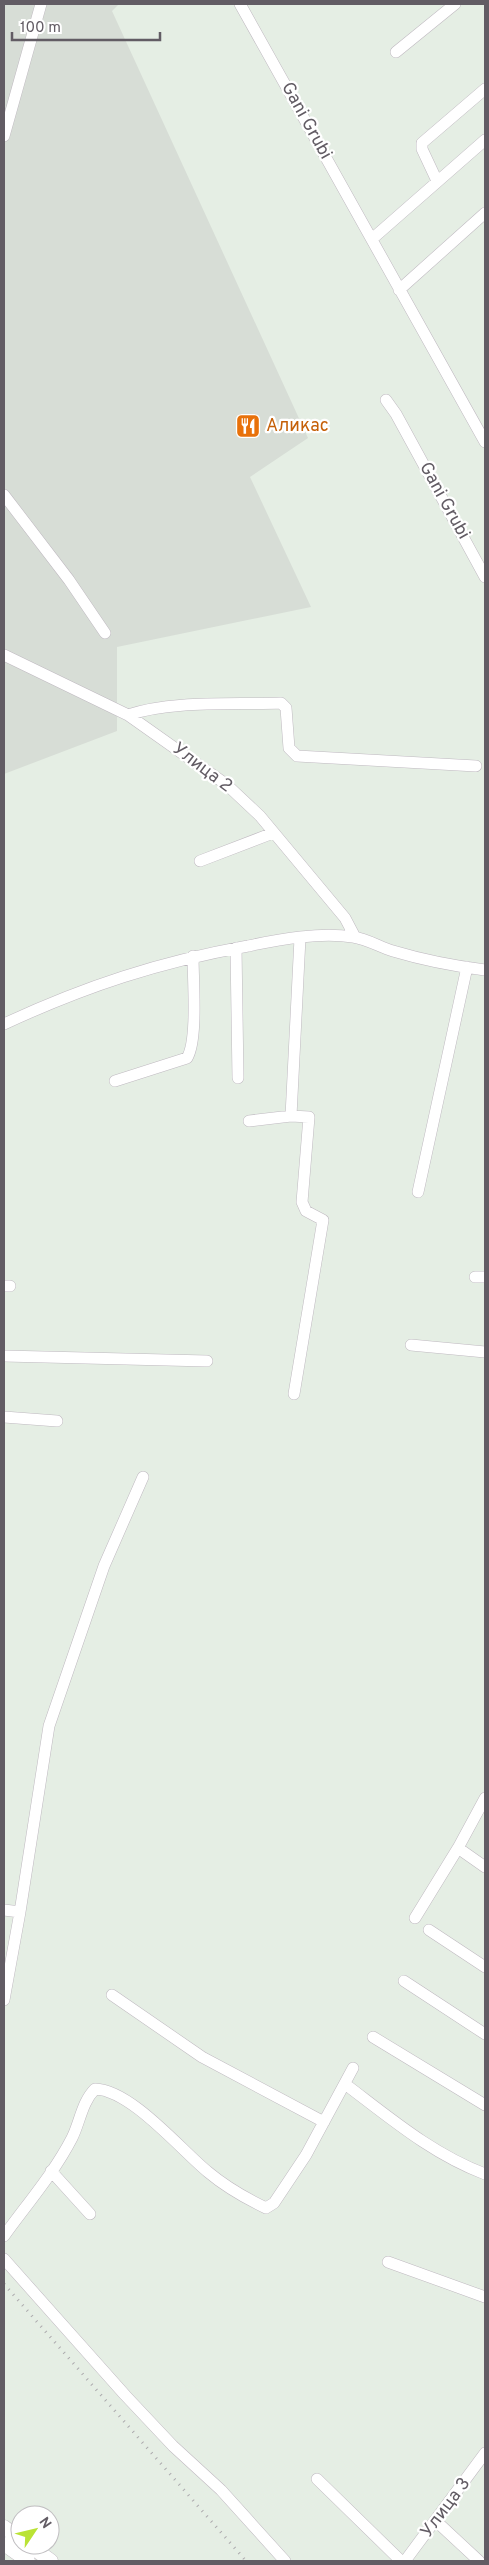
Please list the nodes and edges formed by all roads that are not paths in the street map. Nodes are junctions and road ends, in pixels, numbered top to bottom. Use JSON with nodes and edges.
{"nodes":[{"id":1,"x":41,"y":4,"type":"edge"},
{"id":2,"x":240,"y":4,"type":"edge"},
{"id":3,"x":455,"y":4,"type":"edge"},
{"id":4,"x":396,"y":52,"type":"dead end"},
{"id":5,"x":485,"y":89,"type":"edge"},
{"id":6,"x":4,"y":136,"type":"edge"},
{"id":7,"x":485,"y":140,"type":"edge"},
{"id":8,"x":437,"y":181,"type":"junction"},
{"id":9,"x":485,"y":213,"type":"edge"},
{"id":10,"x":372,"y":239,"type":"junction"},
{"id":11,"x":399,"y":290,"type":"junction"},
{"id":12,"x":386,"y":400,"type":"dead end"},
{"id":13,"x":485,"y":442,"type":"edge"},
{"id":14,"x":4,"y":495,"type":"edge"},
{"id":15,"x":485,"y":577,"type":"edge"},
{"id":16,"x":105,"y":633,"type":"dead end"},
{"id":17,"x":4,"y":655,"type":"edge"},
{"id":18,"x":128,"y":715,"type":"junction"},
{"id":19,"x":476,"y":766,"type":"dead end"},
{"id":20,"x":274,"y":833,"type":"junction"},
{"id":21,"x":200,"y":861,"type":"dead end"},
{"id":22,"x":355,"y":937,"type":"junction"},
{"id":23,"x":300,"y":938,"type":"junction"},
{"id":24,"x":236,"y":948,"type":"junction"},
{"id":25,"x":193,"y":956,"type":"junction"},
{"id":26,"x":467,"y":967,"type":"junction"},
{"id":27,"x":485,"y":970,"type":"edge"},
{"id":28,"x":4,"y":1024,"type":"edge"},
{"id":29,"x":238,"y":1078,"type":"dead end"},
{"id":30,"x":116,"y":1081,"type":"dead end"},
{"id":31,"x":290,"y":1116,"type":"junction"},
{"id":32,"x":249,"y":1121,"type":"dead end"},
{"id":33,"x":418,"y":1192,"type":"dead end"},
{"id":34,"x":411,"y":1345,"type":"dead end"},
{"id":35,"x":485,"y":1352,"type":"edge"},
{"id":36,"x":4,"y":1356,"type":"edge"},
{"id":37,"x":207,"y":1361,"type":"dead end"},
{"id":38,"x":294,"y":1394,"type":"dead end"},
{"id":39,"x":4,"y":1417,"type":"edge"},
{"id":40,"x":57,"y":1421,"type":"dead end"},
{"id":41,"x":142,"y":1477,"type":"dead end"},
{"id":42,"x":485,"y":1798,"type":"edge"},
{"id":43,"x":458,"y":1848,"type":"junction"},
{"id":44,"x":485,"y":1867,"type":"edge"},
{"id":45,"x":4,"y":1910,"type":"edge"},
{"id":46,"x":20,"y":1912,"type":"junction"},
{"id":47,"x":415,"y":1918,"type":"dead end"},
{"id":48,"x":429,"y":1930,"type":"dead end"},
{"id":49,"x":485,"y":1967,"type":"edge"},
{"id":50,"x":404,"y":1981,"type":"dead end"},
{"id":51,"x":112,"y":1995,"type":"dead end"},
{"id":52,"x":4,"y":2000,"type":"edge"},
{"id":53,"x":485,"y":2034,"type":"edge"},
{"id":54,"x":374,"y":2037,"type":"dead end"},
{"id":55,"x":353,"y":2068,"type":"dead end"},
{"id":56,"x":345,"y":2084,"type":"junction"},
{"id":57,"x":485,"y":2105,"type":"edge"},
{"id":58,"x":324,"y":2122,"type":"junction"},
{"id":59,"x":51,"y":2171,"type":"junction"},
{"id":60,"x":485,"y":2174,"type":"edge"},
{"id":61,"x":90,"y":2214,"type":"dead end"},
{"id":62,"x":4,"y":2236,"type":"edge"},
{"id":63,"x":4,"y":2259,"type":"edge"},
{"id":64,"x":388,"y":2262,"type":"dead end"},
{"id":65,"x":485,"y":2297,"type":"edge"},
{"id":66,"x":485,"y":2453,"type":"edge"},
{"id":67,"x":317,"y":2479,"type":"dead end"},
{"id":68,"x":437,"y":2522,"type":"junction"},
{"id":69,"x":4,"y":2544,"type":"edge"},
{"id":70,"x":28,"y":2561,"type":"edge"},
{"id":71,"x":285,"y":2561,"type":"edge"},
{"id":72,"x":401,"y":2561,"type":"edge"},
{"id":73,"x":405,"y":2561,"type":"edge"},
{"id":74,"x":479,"y":2561,"type":"edge"}],
"edges":[{"from":1,"to":6,"type":"street"},
{"from":2,"to":10,"type":"street","name":"Gani Grubi"},
{"from":3,"to":4,"type":"street"},
{"from":5,"to":8,"type":"street"},
{"from":7,"to":8,"type":"street"},
{"from":8,"to":10,"type":"street"},
{"from":9,"to":11,"type":"street"},
{"from":10,"to":11,"type":"street","name":"Gani Grubi"},
{"from":11,"to":13,"type":"street","name":"Gani Grubi"},
{"from":12,"to":15,"type":"street","name":"Gani Grubi"},
{"from":14,"to":16,"type":"street"},
{"from":17,"to":18,"type":"street","name":"Улица 2"},
{"from":18,"to":19,"type":"street"},
{"from":18,"to":20,"type":"street","name":"Улица 2"},
{"from":20,"to":21,"type":"street"},
{"from":20,"to":22,"type":"street","name":"Улица 2"},
{"from":22,"to":23,"type":"street"},
{"from":22,"to":26,"type":"street"},
{"from":23,"to":24,"type":"street"},
{"from":23,"to":31,"type":"street"},
{"from":24,"to":25,"type":"street"},
{"from":24,"to":29,"type":"street"},
{"from":25,"to":28,"type":"street"},
{"from":25,"to":30,"type":"street"},
{"from":26,"to":27,"type":"street"},
{"from":26,"to":33,"type":"street"},
{"from":31,"to":32,"type":"street"},
{"from":31,"to":38,"type":"street"},
{"from":34,"to":35,"type":"street"},
{"from":36,"to":37,"type":"street"},
{"from":39,"to":40,"type":"street"},
{"from":41,"to":46,"type":"street"},
{"from":42,"to":43,"type":"street"},
{"from":43,"to":44,"type":"street"},
{"from":43,"to":47,"type":"street"},
{"from":45,"to":46,"type":"street"},
{"from":46,"to":52,"type":"street"},
{"from":48,"to":49,"type":"street"},
{"from":50,"to":53,"type":"street"},
{"from":51,"to":58,"type":"street"},
{"from":54,"to":57,"type":"street"},
{"from":55,"to":56,"type":"street"},
{"from":56,"to":58,"type":"street"},
{"from":56,"to":60,"type":"street"},
{"from":58,"to":59,"type":"street"},
{"from":59,"to":61,"type":"street"},
{"from":59,"to":62,"type":"street"},
{"from":63,"to":71,"type":"street"},
{"from":64,"to":65,"type":"street"},
{"from":66,"to":68,"type":"street","name":"Улица 3"},
{"from":67,"to":72,"type":"street"},
{"from":68,"to":73,"type":"street","name":"Улица 3"},
{"from":68,"to":74,"type":"street"},
{"from":69,"to":70,"type":"street"}]}
